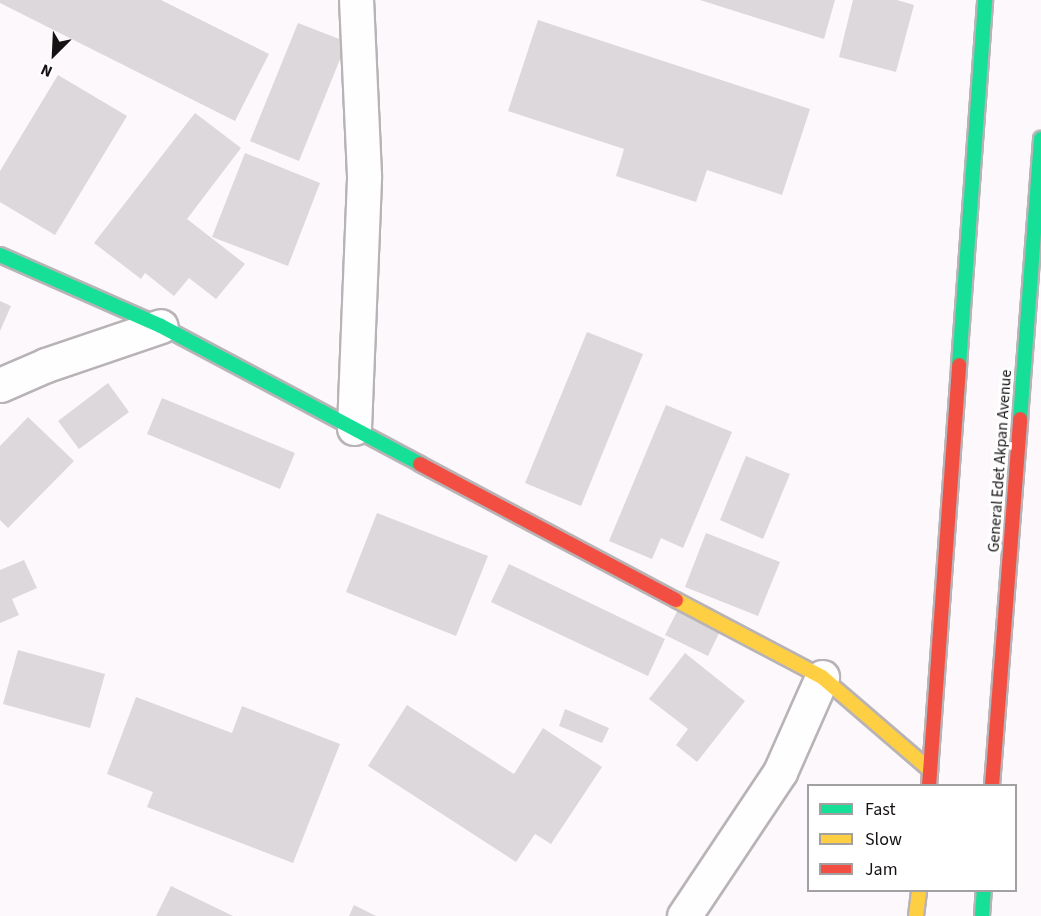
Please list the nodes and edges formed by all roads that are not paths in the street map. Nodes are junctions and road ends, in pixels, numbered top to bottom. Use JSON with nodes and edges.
{"nodes":[{"id":1,"x":356,"y":0,"type":"edge"},
{"id":2,"x":985,"y":0,"type":"edge"},
{"id":3,"x":1041,"y":139,"type":"edge"},
{"id":4,"x":0,"y":255,"type":"edge"},
{"id":5,"x":161,"y":326,"type":"junction"},
{"id":6,"x":0,"y":385,"type":"edge"},
{"id":7,"x":354,"y":428,"type":"junction"},
{"id":8,"x":822,"y":677,"type":"junction"},
{"id":9,"x":930,"y":770,"type":"junction"},
{"id":10,"x":929,"y":784,"type":"edge"},
{"id":11,"x":992,"y":784,"type":"edge"},
{"id":12,"x":919,"y":892,"type":"edge"},
{"id":13,"x":984,"y":892,"type":"edge"},
{"id":14,"x":684,"y":916,"type":"edge"},
{"id":15,"x":916,"y":916,"type":"edge"},
{"id":16,"x":982,"y":916,"type":"edge"}],
"edges":[{"from":1,"to":7,"type":"street"},
{"from":2,"to":9,"type":"street"},
{"from":3,"to":11,"type":"street","name":"General Edet Akpan Avenue"},
{"from":4,"to":5,"type":"street"},
{"from":5,"to":6,"type":"street"},
{"from":5,"to":7,"type":"street"},
{"from":7,"to":8,"type":"street"},
{"from":8,"to":9,"type":"street"},
{"from":8,"to":14,"type":"street"},
{"from":9,"to":10,"type":"street"},
{"from":12,"to":15,"type":"street"},
{"from":13,"to":16,"type":"street"}]}
